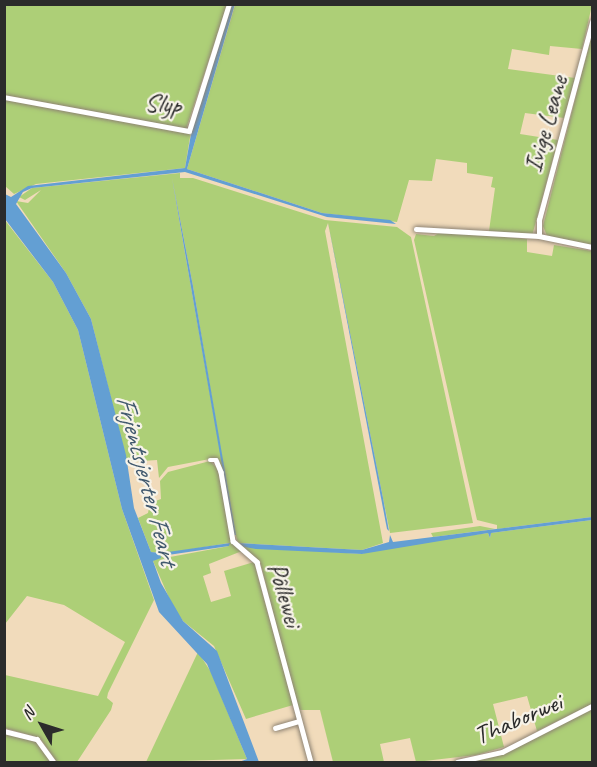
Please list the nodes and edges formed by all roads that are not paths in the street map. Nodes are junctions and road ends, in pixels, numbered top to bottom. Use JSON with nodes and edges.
{"nodes":[{"id":1,"x":229,"y":4,"type":"edge"},
{"id":2,"x":592,"y":22,"type":"edge"},
{"id":3,"x":4,"y":97,"type":"edge"},
{"id":4,"x":416,"y":229,"type":"dead end"},
{"id":5,"x":539,"y":236,"type":"junction"},
{"id":6,"x":592,"y":247,"type":"edge"},
{"id":7,"x":210,"y":460,"type":"dead end"},
{"id":8,"x":592,"y":706,"type":"edge"},
{"id":9,"x":299,"y":721,"type":"junction"},
{"id":10,"x":275,"y":728,"type":"dead end"},
{"id":11,"x":4,"y":731,"type":"edge"},
{"id":12,"x":54,"y":762,"type":"edge"},
{"id":13,"x":311,"y":762,"type":"edge"},
{"id":14,"x":457,"y":762,"type":"edge"}],
"edges":[{"from":1,"to":3,"type":"street","name":"Slyp"},
{"from":2,"to":5,"type":"street","name":"Ivige Leane"},
{"from":4,"to":5,"type":"street"},
{"from":5,"to":6,"type":"street"},
{"from":7,"to":9,"type":"street","name":"Pôllewei"},
{"from":8,"to":14,"type":"street","name":"Thaborwei"},
{"from":9,"to":10,"type":"street"},
{"from":9,"to":13,"type":"street","name":"Pôllewei"},
{"from":11,"to":12,"type":"street"}]}
